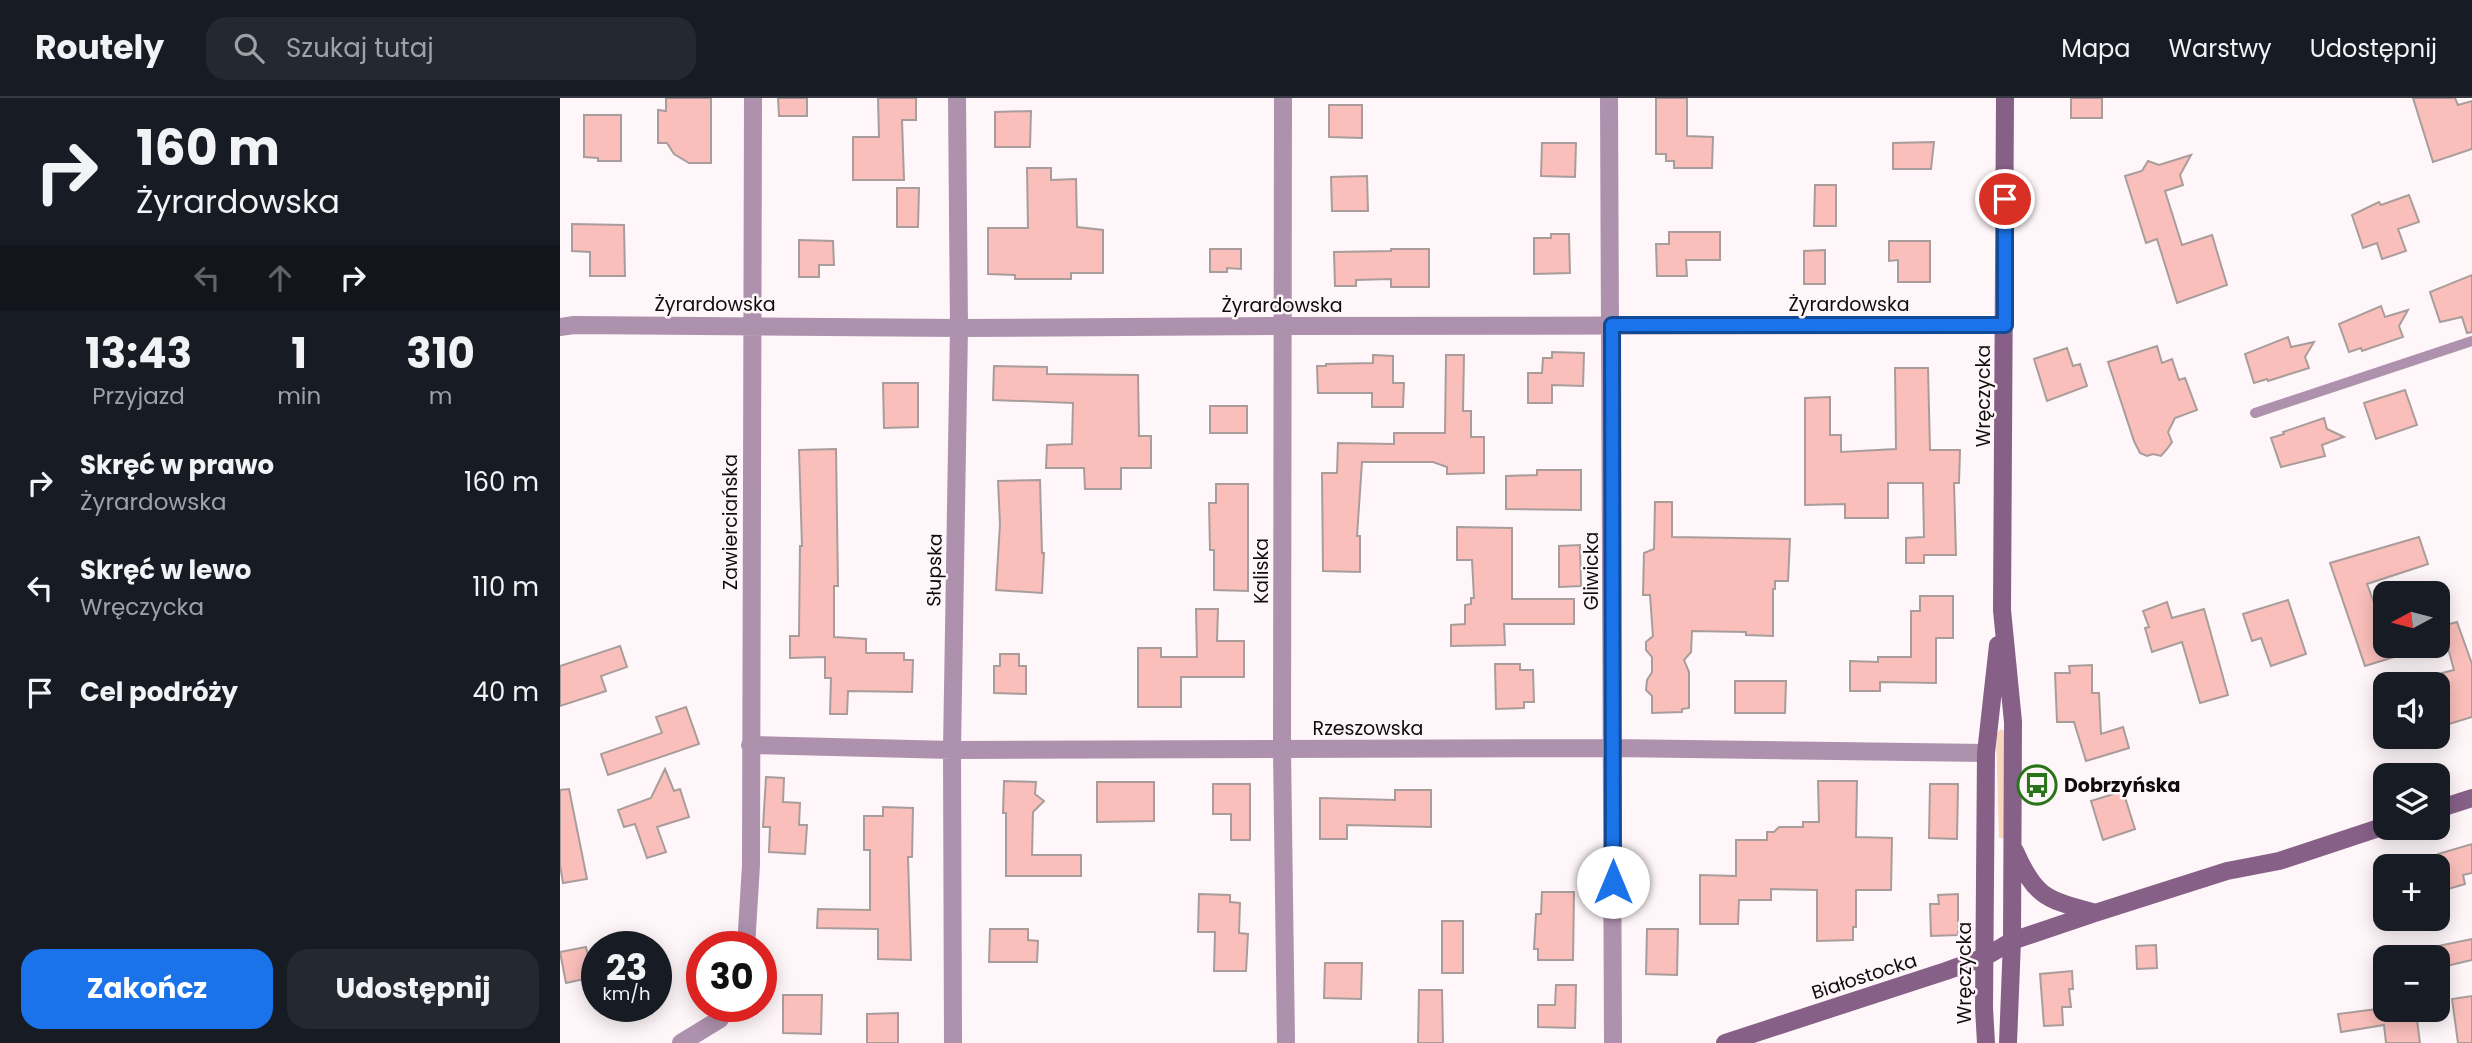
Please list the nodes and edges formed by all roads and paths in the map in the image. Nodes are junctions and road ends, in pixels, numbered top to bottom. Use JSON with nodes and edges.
{"nodes":[{"id":1,"x":754,"y":98,"type":"edge"},
{"id":2,"x":957,"y":98,"type":"edge"},
{"id":3,"x":1283,"y":98,"type":"edge"},
{"id":4,"x":1609,"y":98,"type":"edge"},
{"id":5,"x":2005,"y":98,"type":"edge"},
{"id":6,"x":752,"y":325,"type":"junction"},
{"id":7,"x":1612,"y":325,"type":"junction"},
{"id":8,"x":2005,"y":325,"type":"junction"},
{"id":9,"x":1282,"y":326,"type":"junction"},
{"id":10,"x":560,"y":327,"type":"edge"},
{"id":11,"x":959,"y":328,"type":"junction"},
{"id":12,"x":2472,"y":341,"type":"edge"},
{"id":13,"x":2255,"y":413,"type":"dead end"},
{"id":14,"x":2002,"y":610,"type":"junction"},
{"id":15,"x":750,"y":745,"type":"junction"},
{"id":16,"x":1613,"y":748,"type":"junction"},
{"id":17,"x":952,"y":750,"type":"junction"},
{"id":18,"x":1282,"y":750,"type":"junction"},
{"id":19,"x":1986,"y":754,"type":"junction"},
{"id":20,"x":2472,"y":797,"type":"edge"},
{"id":21,"x":2450,"y":805,"type":"edge"},
{"id":22,"x":2373,"y":830,"type":"edge"},
{"id":23,"x":2012,"y":845,"type":"junction"},
{"id":24,"x":2095,"y":913,"type":"junction"},
{"id":25,"x":1985,"y":915,"type":"junction"},
{"id":26,"x":747,"y":931,"type":"edge"},
{"id":27,"x":2012,"y":941,"type":"junction"},
{"id":28,"x":1984,"y":957,"type":"junction"},
{"id":29,"x":715,"y":1022,"type":"edge"},
{"id":30,"x":681,"y":1043,"type":"edge"},
{"id":31,"x":953,"y":1043,"type":"edge"},
{"id":32,"x":1286,"y":1043,"type":"edge"},
{"id":33,"x":1613,"y":1043,"type":"edge"},
{"id":34,"x":1725,"y":1043,"type":"edge"},
{"id":35,"x":1986,"y":1043,"type":"edge"},
{"id":36,"x":2008,"y":1043,"type":"edge"}],
"edges":[{"from":1,"to":6,"type":"street","name":"Zawierciańska"},
{"from":2,"to":11,"type":"street","name":"Słupska"},
{"from":3,"to":9,"type":"street","name":"Kaliska"},
{"from":4,"to":7,"type":"street","name":"Gliwicka"},
{"from":5,"to":8,"type":"main road","name":"Wręczycka"},
{"from":6,"to":10,"type":"street","name":"Żyrardowska"},
{"from":6,"to":11,"type":"street","name":"Żyrardowska"},
{"from":6,"to":15,"type":"street","name":"Zawierciańska"},
{"from":7,"to":8,"type":"street","name":"Żyrardowska"},
{"from":7,"to":9,"type":"street","name":"Żyrardowska"},
{"from":7,"to":16,"type":"street","name":"Gliwicka"},
{"from":8,"to":14,"type":"main road","name":"Wręczycka"},
{"from":9,"to":11,"type":"street","name":"Żyrardowska"},
{"from":9,"to":18,"type":"street","name":"Kaliska"},
{"from":11,"to":17,"type":"street","name":"Słupska"},
{"from":12,"to":13,"type":"lane"},
{"from":14,"to":19,"type":"main road","name":"Wręczycka"},
{"from":14,"to":23,"type":"main road","name":"Wręczycka"},
{"from":15,"to":17,"type":"street","name":"Rzeszowska"},
{"from":15,"to":26,"type":"street","name":"Zawierciańska"},
{"from":16,"to":18,"type":"street","name":"Rzeszowska"},
{"from":16,"to":19,"type":"street","name":"Rzeszowska"},
{"from":16,"to":33,"type":"street","name":"Gliwicka"},
{"from":17,"to":18,"type":"street","name":"Rzeszowska"},
{"from":17,"to":31,"type":"street","name":"Słupska"},
{"from":18,"to":32,"type":"street","name":"Kaliska"},
{"from":19,"to":25,"type":"main road","name":"Wręczycka"},
{"from":20,"to":21,"type":"main road"},
{"from":22,"to":24,"type":"main road"},
{"from":23,"to":24,"type":"main road"},
{"from":23,"to":27,"type":"main road","name":"Wręczycka"},
{"from":24,"to":27,"type":"main road"},
{"from":25,"to":27,"type":"main road"},
{"from":25,"to":28,"type":"main road","name":"Wręczycka"},
{"from":27,"to":28,"type":"main road","name":"Białostocka"},
{"from":27,"to":36,"type":"main road","name":"Wręczycka"},
{"from":28,"to":34,"type":"main road","name":"Białostocka"},
{"from":28,"to":35,"type":"main road","name":"Wręczycka"},
{"from":29,"to":30,"type":"street"}]}
